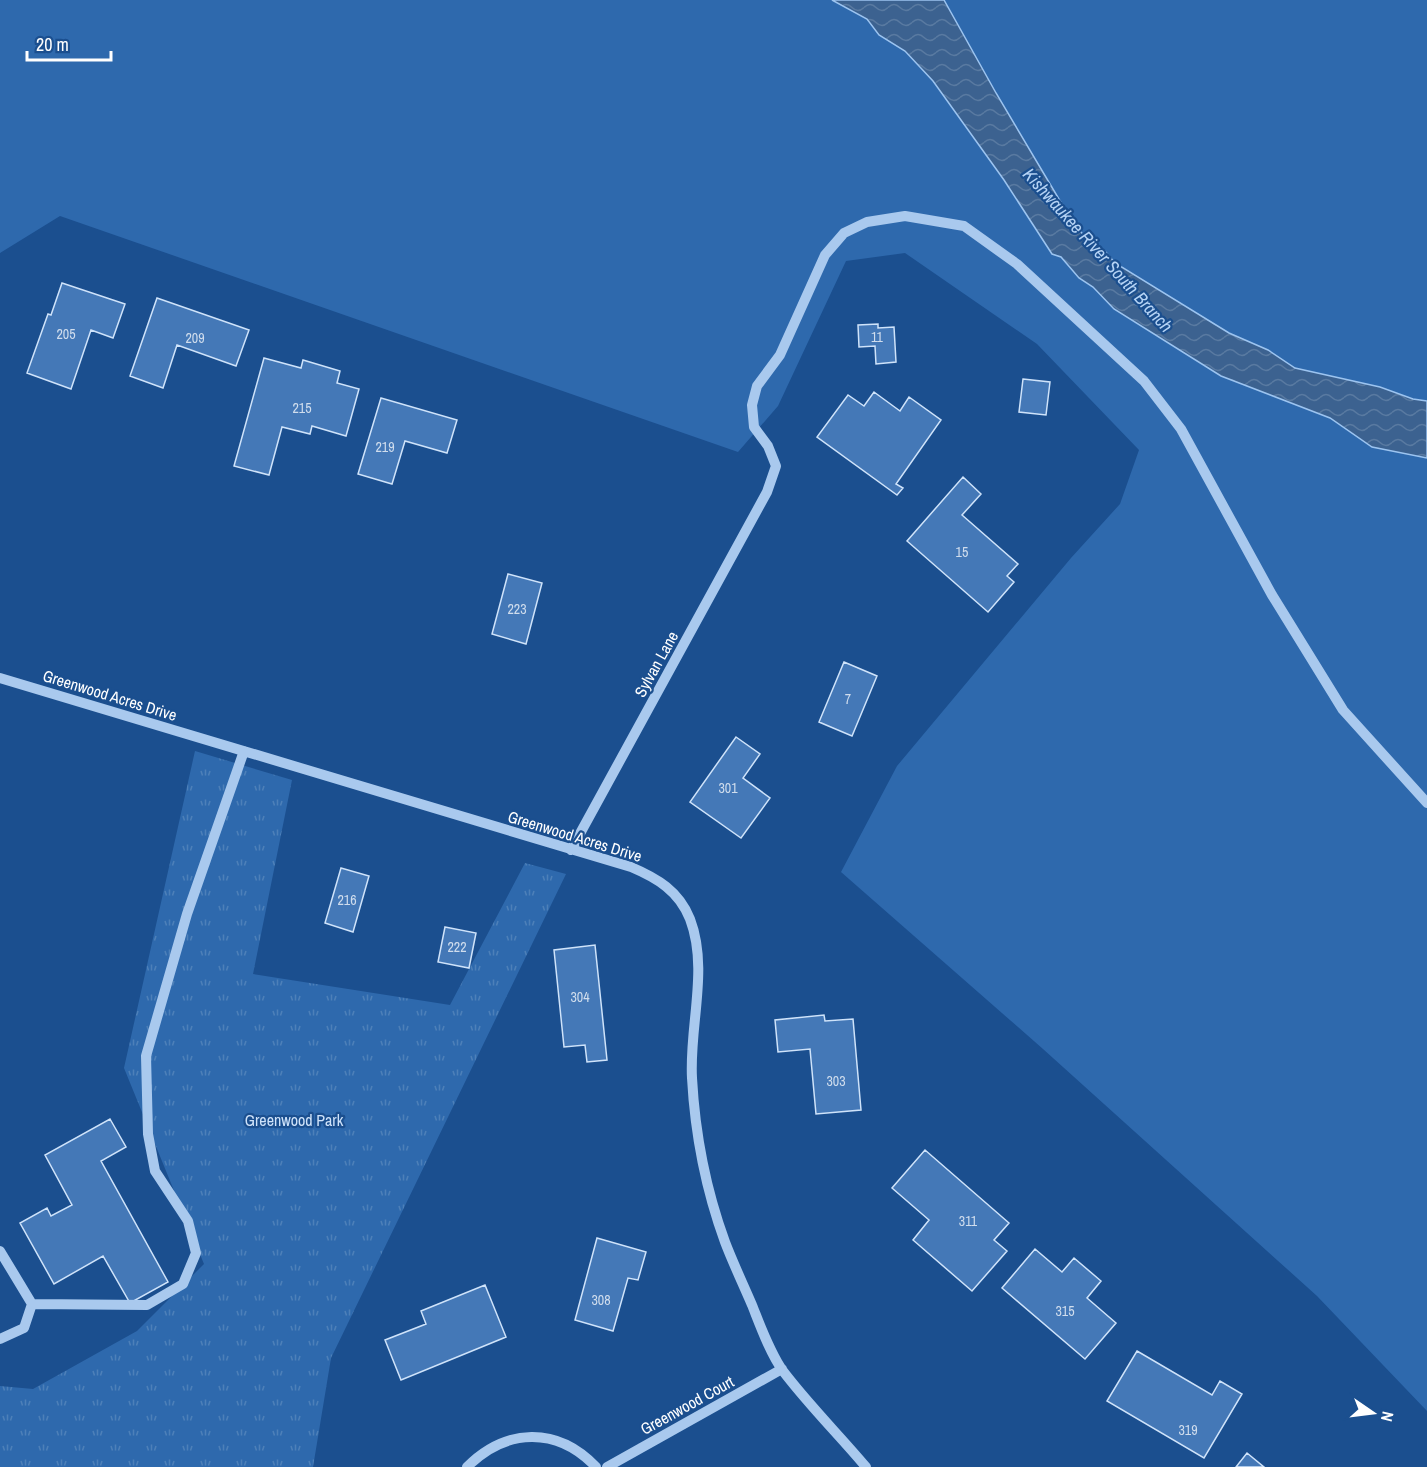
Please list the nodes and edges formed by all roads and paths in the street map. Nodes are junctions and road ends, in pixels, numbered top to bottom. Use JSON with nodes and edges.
{"nodes":[{"id":1,"x":0,"y":678,"type":"edge"},
{"id":2,"x":244,"y":751,"type":"junction"},
{"id":3,"x":1427,"y":803,"type":"edge"},
{"id":4,"x":571,"y":850,"type":"junction"},
{"id":5,"x":0,"y":1251,"type":"edge"},
{"id":6,"x":32,"y":1304,"type":"junction"},
{"id":7,"x":0,"y":1339,"type":"edge"},
{"id":8,"x":782,"y":1369,"type":"junction"},
{"id":9,"x":466,"y":1467,"type":"edge"},
{"id":10,"x":596,"y":1467,"type":"edge"},
{"id":11,"x":608,"y":1467,"type":"edge"},
{"id":12,"x":866,"y":1467,"type":"edge"}],
"edges":[{"from":1,"to":2,"type":"street","name":"Greenwood Acres Drive"},
{"from":2,"to":4,"type":"street","name":"Greenwood Acres Drive"},
{"from":2,"to":6,"type":"street"},
{"from":3,"to":4,"type":"street","name":"Sylvan Lane"},
{"from":4,"to":8,"type":"street","name":"Greenwood Acres Drive"},
{"from":5,"to":6,"type":"street"},
{"from":6,"to":7,"type":"street"},
{"from":8,"to":11,"type":"street","name":"Greenwood Court"},
{"from":8,"to":12,"type":"street","name":"Greenwood Acres Drive"},
{"from":9,"to":10,"type":"street"}]}
